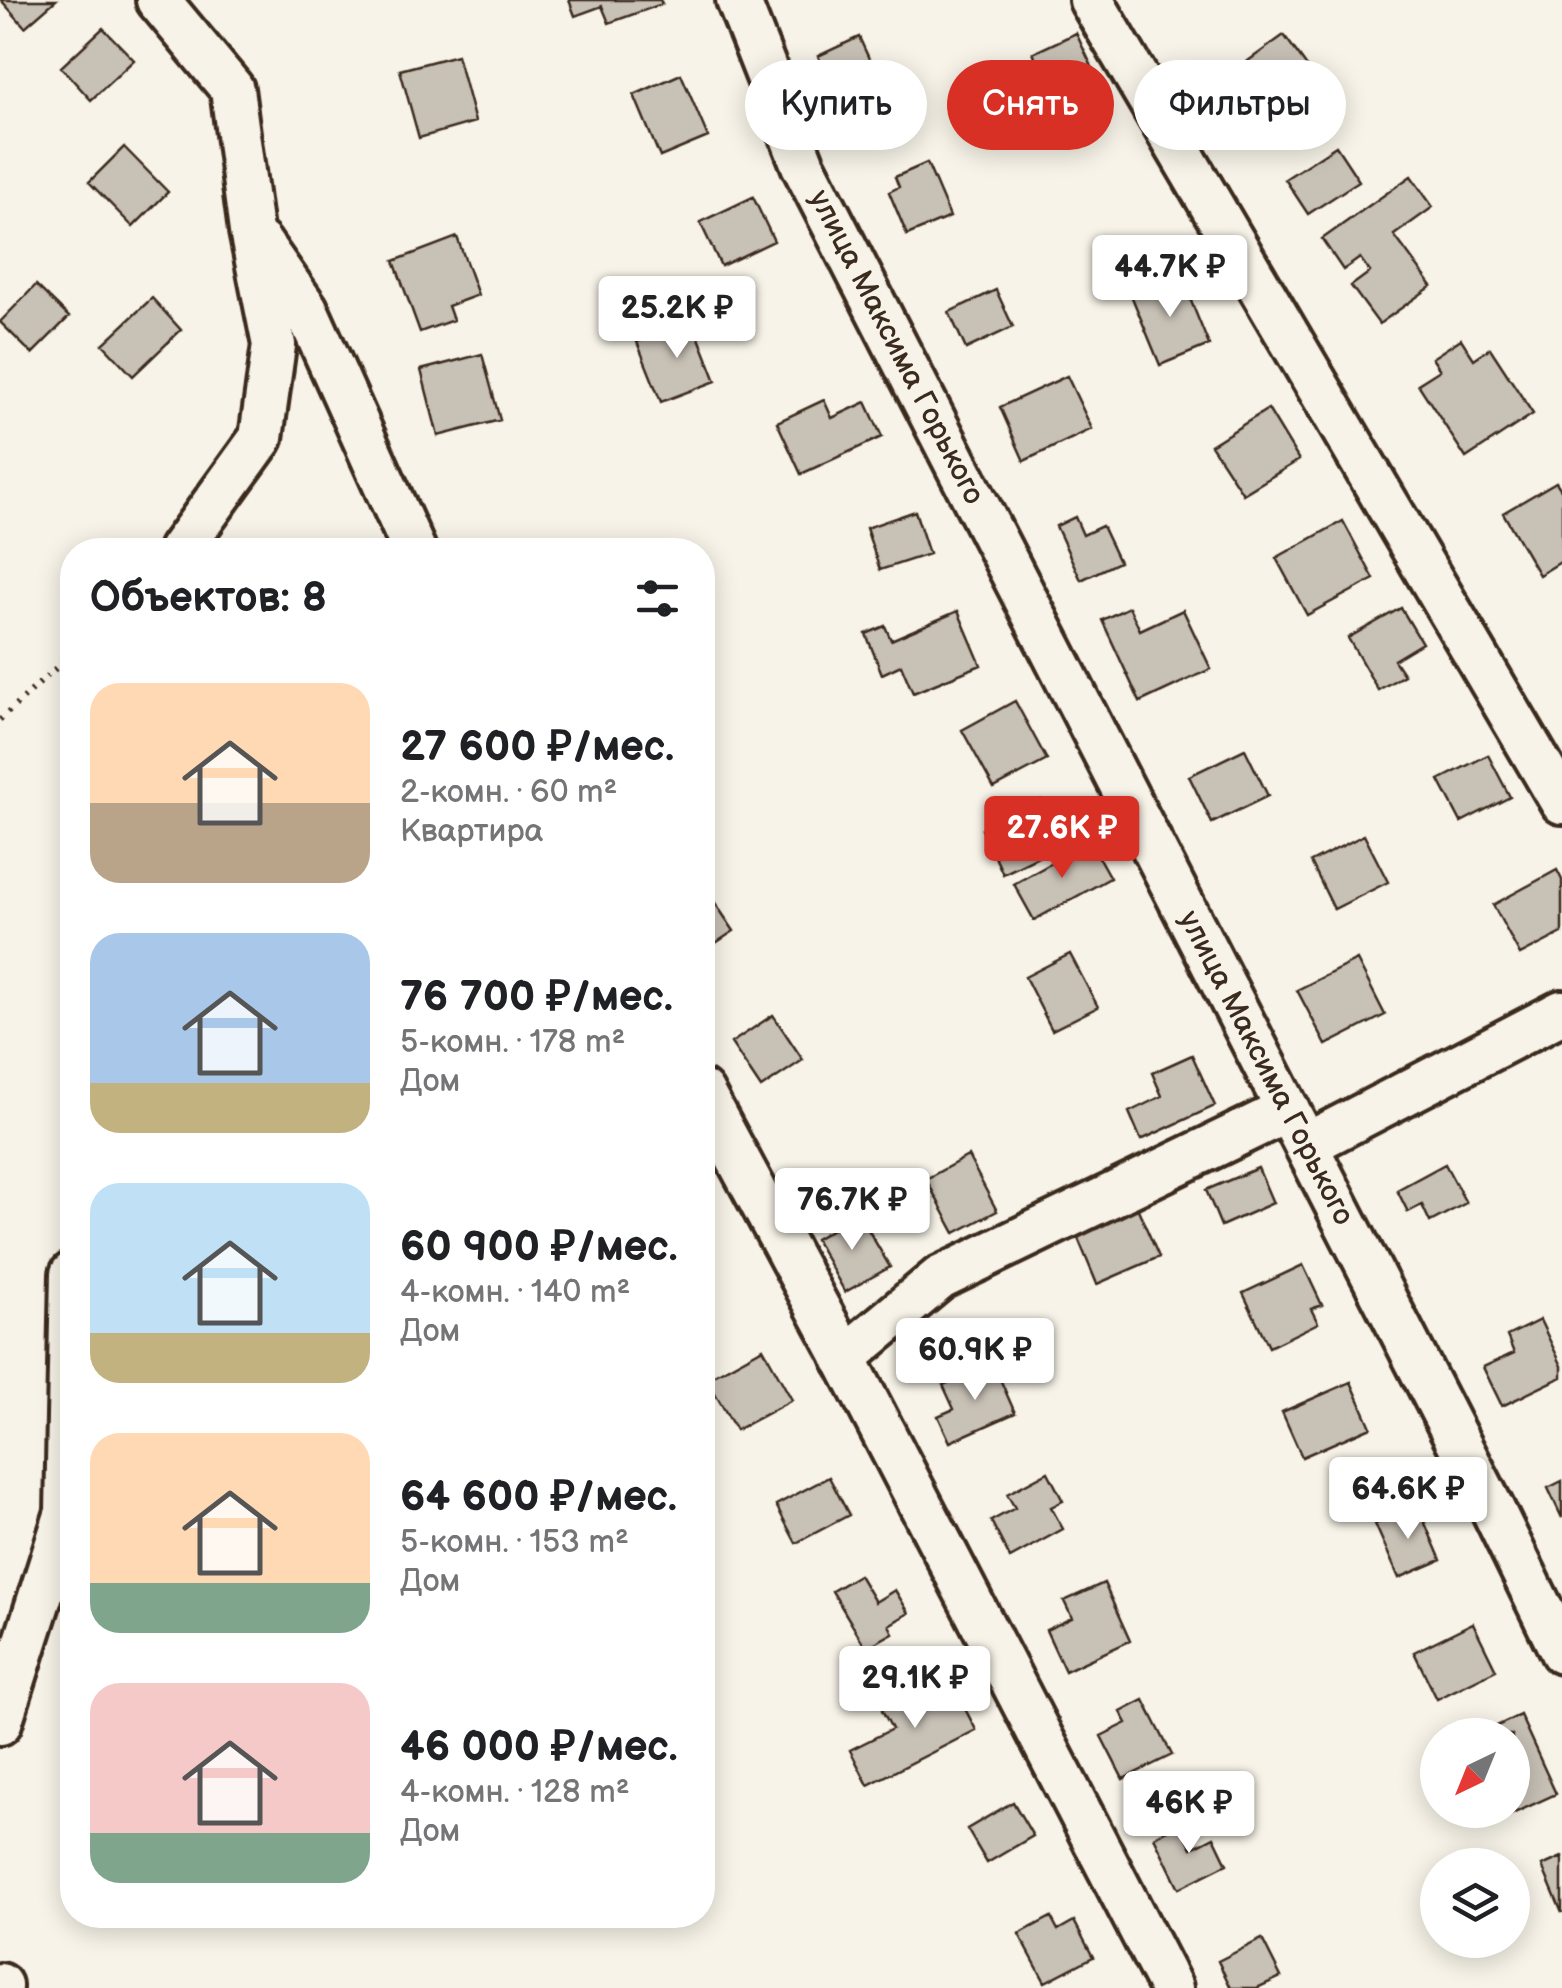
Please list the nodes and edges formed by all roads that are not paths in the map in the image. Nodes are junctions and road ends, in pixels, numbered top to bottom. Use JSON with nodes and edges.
{"nodes":[{"id":1,"x":158,"y":0,"type":"edge"},
{"id":2,"x":738,"y":0,"type":"edge"},
{"id":3,"x":1091,"y":0,"type":"edge"},
{"id":4,"x":251,"y":230,"type":"junction"},
{"id":5,"x":189,"y":538,"type":"edge"},
{"id":6,"x":409,"y":538,"type":"edge"},
{"id":7,"x":1562,"y":802,"type":"edge"},
{"id":8,"x":1562,"y":1012,"type":"edge"},
{"id":9,"x":715,"y":1116,"type":"edge"},
{"id":10,"x":1297,"y":1128,"type":"junction"},
{"id":11,"x":844,"y":1358,"type":"junction"},
{"id":12,"x":60,"y":1534,"type":"edge"},
{"id":13,"x":1562,"y":1652,"type":"edge"},
{"id":14,"x":0,"y":1723,"type":"edge"},
{"id":15,"x":1170,"y":1988,"type":"edge"}],
"edges":[{"from":1,"to":4,"type":"street"},
{"from":2,"to":10,"type":"street","name":"улица Максима Горького"},
{"from":3,"to":7,"type":"street"},
{"from":4,"to":5,"type":"street"},
{"from":4,"to":6,"type":"street"},
{"from":8,"to":10,"type":"street"},
{"from":9,"to":11,"type":"street"},
{"from":10,"to":11,"type":"street"},
{"from":10,"to":13,"type":"street","name":"улица Максима Горького"},
{"from":11,"to":15,"type":"street"},
{"from":12,"to":14,"type":"street"}]}
